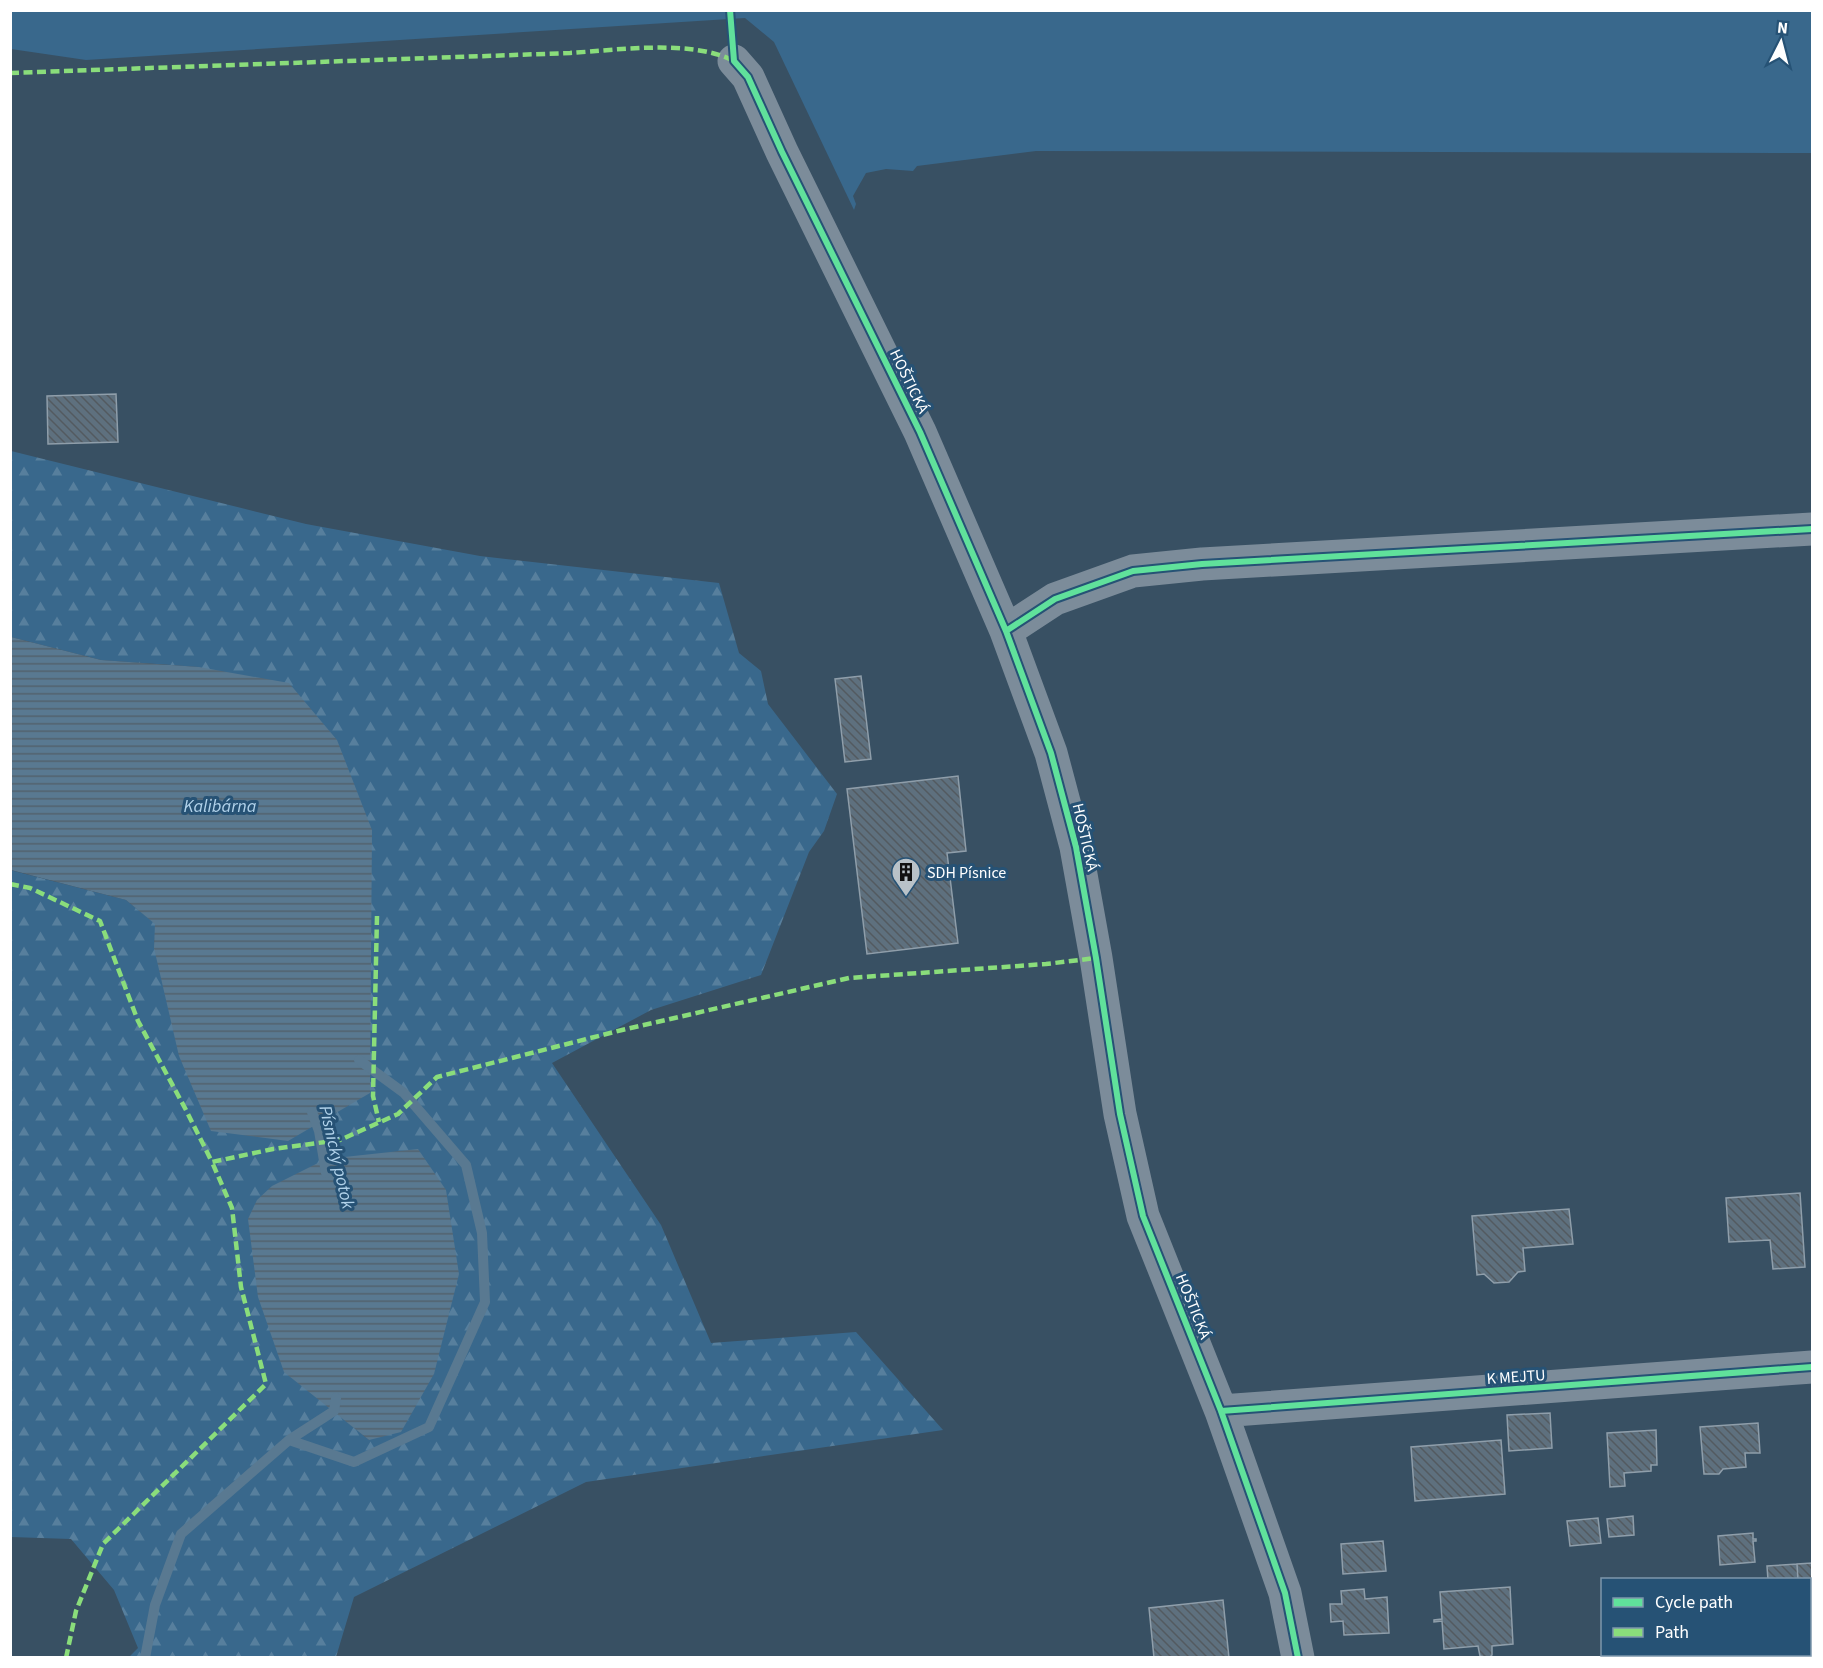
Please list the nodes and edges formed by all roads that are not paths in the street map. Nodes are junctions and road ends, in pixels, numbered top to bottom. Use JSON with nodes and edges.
{"nodes":[{"id":1,"x":734,"y":61,"type":"dead end"},
{"id":2,"x":1812,"y":528,"type":"edge"},
{"id":3,"x":1006,"y":631,"type":"junction"},
{"id":4,"x":1812,"y":1368,"type":"edge"},
{"id":5,"x":1221,"y":1411,"type":"junction"},
{"id":6,"x":1298,"y":1658,"type":"edge"}],
"edges":[{"from":1,"to":3,"type":"street","name":"HOŠTICKÁ"},
{"from":2,"to":3,"type":"street"},
{"from":3,"to":5,"type":"street","name":"HOŠTICKÁ"},
{"from":4,"to":5,"type":"street","name":"K MEJTU"},
{"from":5,"to":6,"type":"street","name":"HOŠTICKÁ"}]}
